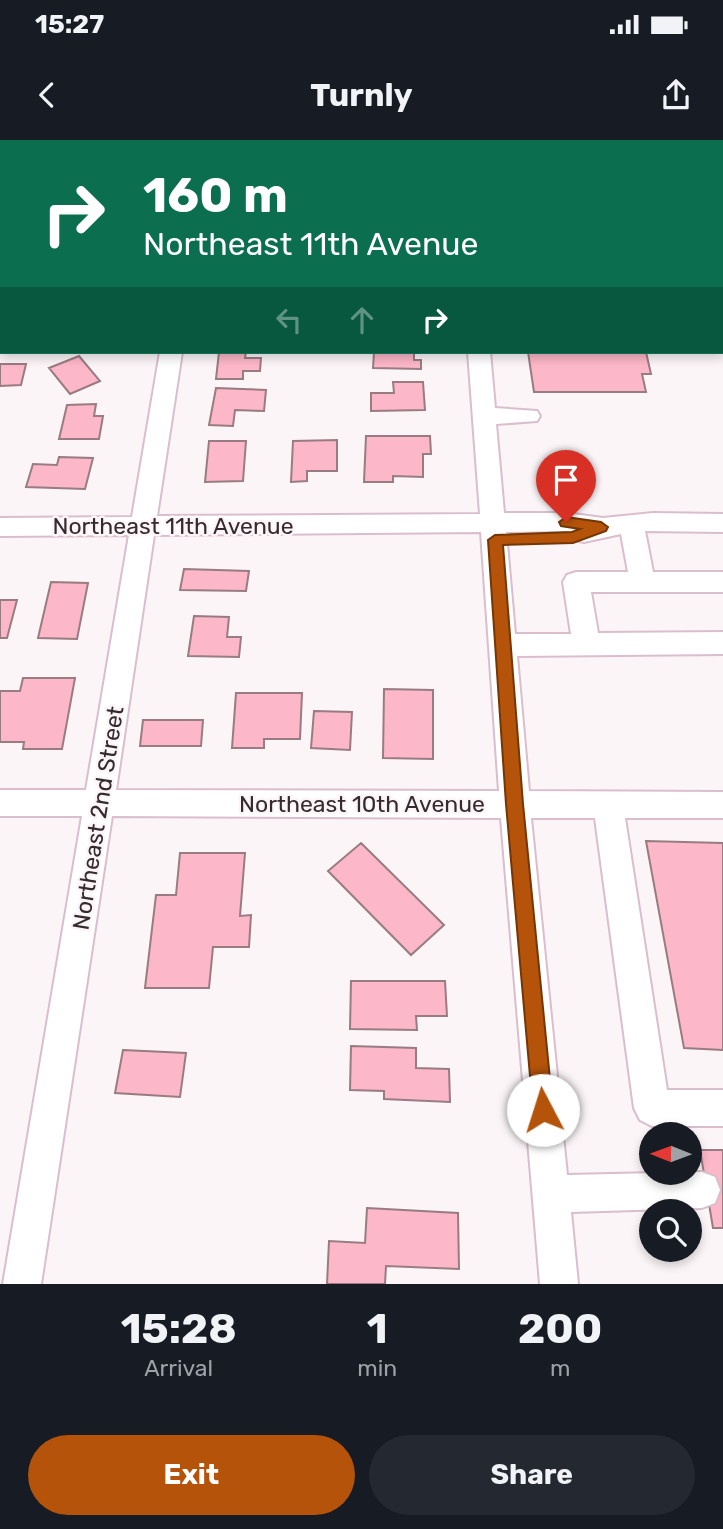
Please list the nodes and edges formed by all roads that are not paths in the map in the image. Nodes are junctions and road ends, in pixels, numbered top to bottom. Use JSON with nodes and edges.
{"nodes":[{"id":1,"x":171,"y":354,"type":"edge"},
{"id":2,"x":479,"y":354,"type":"edge"},
{"id":3,"x":485,"y":416,"type":"junction"},
{"id":4,"x":529,"y":416,"type":"dead end"},
{"id":5,"x":631,"y":523,"type":"junction"},
{"id":6,"x":723,"y":523,"type":"edge"},
{"id":7,"x":145,"y":526,"type":"junction"},
{"id":8,"x":0,"y":527,"type":"edge"},
{"id":9,"x":494,"y":532,"type":"junction"},
{"id":10,"x":642,"y":580,"type":"junction"},
{"id":11,"x":723,"y":582,"type":"edge"},
{"id":12,"x":723,"y":643,"type":"edge"},
{"id":13,"x":586,"y":644,"type":"junction"},
{"id":14,"x":503,"y":645,"type":"junction"},
{"id":15,"x":0,"y":803,"type":"edge"},
{"id":16,"x":100,"y":803,"type":"junction"},
{"id":17,"x":515,"y":804,"type":"junction"},
{"id":18,"x":608,"y":804,"type":"junction"},
{"id":19,"x":723,"y":804,"type":"edge"},
{"id":20,"x":723,"y":1108,"type":"edge"},
{"id":21,"x":702,"y":1190,"type":"dead end"},
{"id":22,"x":551,"y":1194,"type":"junction"},
{"id":23,"x":22,"y":1284,"type":"edge"},
{"id":24,"x":559,"y":1284,"type":"edge"}],
"edges":[{"from":1,"to":7,"type":"street","name":"Northeast 2nd Street"},
{"from":2,"to":3,"type":"street"},
{"from":3,"to":4,"type":"street"},
{"from":3,"to":9,"type":"street"},
{"from":5,"to":6,"type":"street","name":"Northeast 11th Avenue"},
{"from":5,"to":9,"type":"street","name":"Northeast 11th Avenue"},
{"from":5,"to":10,"type":"street"},
{"from":7,"to":8,"type":"street","name":"Northeast 11th Avenue"},
{"from":7,"to":9,"type":"street","name":"Northeast 11th Avenue"},
{"from":7,"to":16,"type":"street","name":"Northeast 2nd Street"},
{"from":9,"to":14,"type":"street"},
{"from":10,"to":11,"type":"street"},
{"from":10,"to":13,"type":"street"},
{"from":12,"to":13,"type":"street"},
{"from":13,"to":14,"type":"street"},
{"from":14,"to":17,"type":"street"},
{"from":15,"to":16,"type":"street","name":"Northeast 10th Avenue"},
{"from":16,"to":17,"type":"street","name":"Northeast 10th Avenue"},
{"from":16,"to":23,"type":"street","name":"Northeast 2nd Street"},
{"from":17,"to":18,"type":"street","name":"Northeast 10th Avenue"},
{"from":17,"to":22,"type":"street"},
{"from":18,"to":19,"type":"street","name":"Northeast 10th Avenue"},
{"from":18,"to":20,"type":"street"},
{"from":21,"to":22,"type":"street"},
{"from":22,"to":24,"type":"street"}]}
